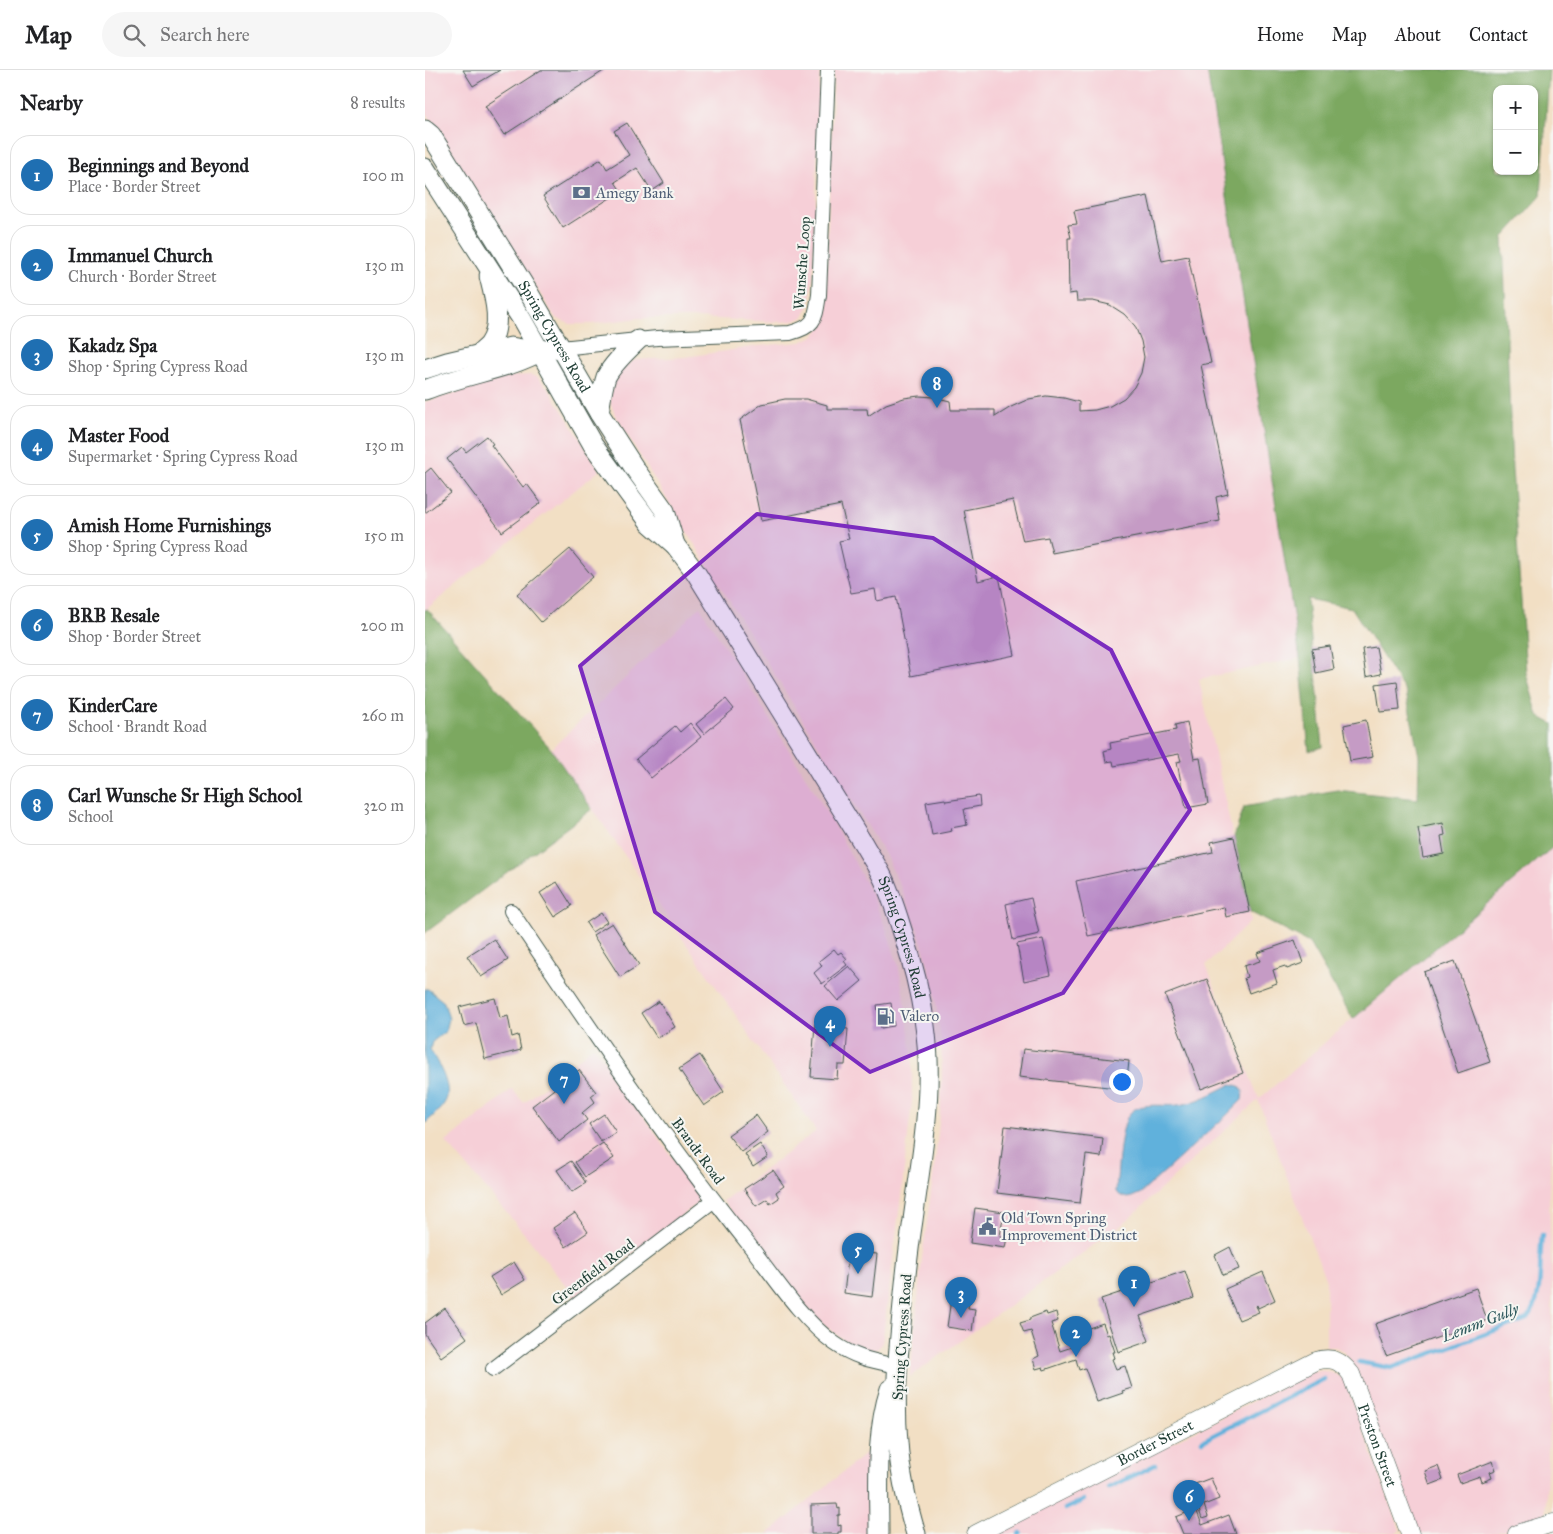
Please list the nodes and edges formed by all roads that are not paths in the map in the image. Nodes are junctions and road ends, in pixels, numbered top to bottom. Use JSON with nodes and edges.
{"nodes":[{"id":1,"x":828,"y":70,"type":"edge"},
{"id":2,"x":425,"y":130,"type":"edge"},
{"id":3,"x":425,"y":168,"type":"edge"},
{"id":4,"x":486,"y":265,"type":"junction"},
{"id":5,"x":638,"y":340,"type":"junction"},
{"id":6,"x":561,"y":348,"type":"junction"},
{"id":7,"x":540,"y":352,"type":"junction"},
{"id":8,"x":480,"y":354,"type":"junction"},
{"id":9,"x":425,"y":369,"type":"edge"},
{"id":10,"x":425,"y":390,"type":"edge"},
{"id":11,"x":599,"y":413,"type":"junction"},
{"id":12,"x":675,"y":545,"type":"junction"},
{"id":13,"x":511,"y":911,"type":"dead end"},
{"id":14,"x":713,"y":1201,"type":"junction"},
{"id":15,"x":1337,"y":1360,"type":"joint"},
{"id":16,"x":897,"y":1366,"type":"junction"},
{"id":17,"x":493,"y":1369,"type":"dead end"},
{"id":18,"x":1553,"y":1524,"type":"edge"},
{"id":19,"x":879,"y":1534,"type":"edge"},
{"id":20,"x":916,"y":1534,"type":"edge"},
{"id":21,"x":976,"y":1534,"type":"edge"},
{"id":22,"x":1410,"y":1534,"type":"edge"},
{"id":23,"x":1517,"y":1534,"type":"edge"}],
"edges":[{"from":1,"to":5,"type":"street","name":"Wunsche Loop"},
{"from":2,"to":6,"type":"main road","name":"Spring Cypress Road"},
{"from":3,"to":4,"type":"main road","name":"Spring Cypress Road"},
{"from":4,"to":7,"type":"main road","name":"Spring Cypress Road"},
{"from":4,"to":8,"type":"main road"},
{"from":5,"to":6,"type":"street","name":"Wunsche Loop"},
{"from":5,"to":11,"type":"main road"},
{"from":6,"to":7,"type":"main road"},
{"from":6,"to":11,"type":"main road","name":"Spring Cypress Road"},
{"from":7,"to":8,"type":"main road"},
{"from":7,"to":10,"type":"main road"},
{"from":7,"to":12,"type":"main road","name":"Spring Cypress Road"},
{"from":8,"to":9,"type":"main road"},
{"from":11,"to":12,"type":"main road","name":"Spring Cypress Road"},
{"from":12,"to":16,"type":"main road","name":"Spring Cypress Road"},
{"from":13,"to":14,"type":"street","name":"Brandt Road"},
{"from":14,"to":16,"type":"street","name":"Brandt Road"},
{"from":14,"to":17,"type":"street","name":"Greenfield Road"},
{"from":15,"to":21,"type":"street","name":"Border Street"},
{"from":15,"to":22,"type":"street","name":"Preston Street"},
{"from":16,"to":19,"type":"main road"},
{"from":16,"to":20,"type":"main road","name":"Spring Cypress Road"},
{"from":18,"to":23,"type":"street"}]}
